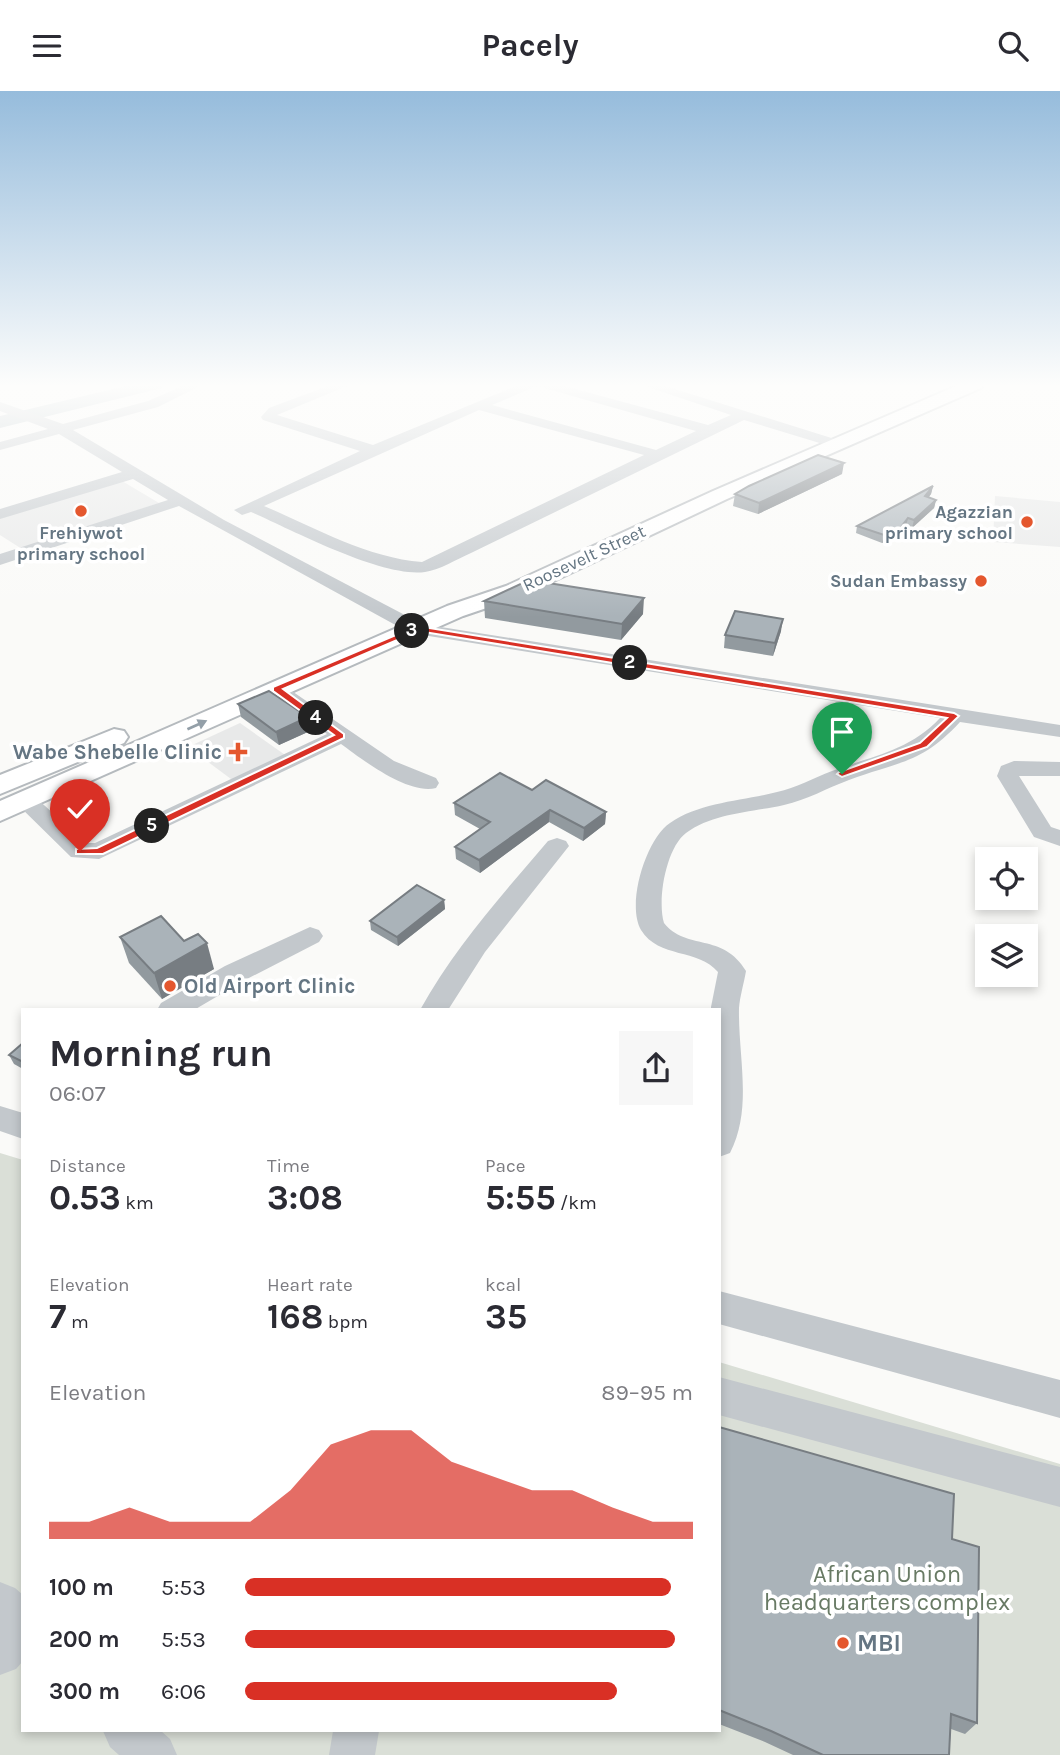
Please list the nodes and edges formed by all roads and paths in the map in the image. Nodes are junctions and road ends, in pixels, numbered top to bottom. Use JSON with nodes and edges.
{"nodes":[{"id":1,"x":116,"y":462,"type":"edge"},
{"id":2,"x":348,"y":462,"type":"edge"},
{"id":3,"x":640,"y":462,"type":"edge"},
{"id":4,"x":760,"y":462,"type":"edge"},
{"id":5,"x":797,"y":462,"type":"edge"},
{"id":6,"x":135,"y":473,"type":"junction"},
{"id":7,"x":179,"y":501,"type":"junction"},
{"id":8,"x":251,"y":506,"type":"junction"},
{"id":9,"x":0,"y":514,"type":"edge"},
{"id":10,"x":218,"y":523,"type":"junction"},
{"id":11,"x":546,"y":554,"type":"dead end"},
{"id":12,"x":0,"y":560,"type":"edge"},
{"id":13,"x":484,"y":580,"type":"dead end"},
{"id":14,"x":412,"y":621,"type":"junction"},
{"id":15,"x":276,"y":689,"type":"junction"},
{"id":16,"x":954,"y":716,"type":"junction"},
{"id":17,"x":1060,"y":719,"type":"edge"},
{"id":18,"x":1060,"y":731,"type":"edge"},
{"id":19,"x":147,"y":735,"type":"junction"},
{"id":20,"x":341,"y":736,"type":"junction"},
{"id":21,"x":1060,"y":769,"type":"edge"},
{"id":22,"x":428,"y":783,"type":"dead end"},
{"id":23,"x":0,"y":785,"type":"edge"},
{"id":24,"x":26,"y":801,"type":"junction"},
{"id":25,"x":0,"y":812,"type":"edge"},
{"id":26,"x":1060,"y":838,"type":"edge"},
{"id":27,"x":557,"y":846,"type":"dead end"},
{"id":28,"x":310,"y":936,"type":"dead end"},
{"id":29,"x":174,"y":1008,"type":"edge"},
{"id":30,"x":435,"y":1008,"type":"edge"},
{"id":31,"x":0,"y":1118,"type":"edge"},
{"id":32,"x":21,"y":1125,"type":"edge"},
{"id":33,"x":721,"y":1134,"type":"edge"},
{"id":34,"x":721,"y":1308,"type":"edge"},
{"id":35,"x":721,"y":1397,"type":"edge"},
{"id":36,"x":1060,"y":1399,"type":"edge"},
{"id":37,"x":1060,"y":1487,"type":"edge"},
{"id":38,"x":0,"y":1604,"type":"edge"},
{"id":39,"x":21,"y":1625,"type":"edge"},
{"id":40,"x":21,"y":1629,"type":"edge"},
{"id":41,"x":0,"y":1653,"type":"edge"},
{"id":42,"x":127,"y":1732,"type":"edge"},
{"id":43,"x":356,"y":1732,"type":"edge"},
{"id":44,"x":154,"y":1755,"type":"edge"},
{"id":45,"x":352,"y":1755,"type":"edge"}],
"edges":[{"from":1,"to":6,"type":"street"},
{"from":2,"to":8,"type":"street"},
{"from":3,"to":8,"type":"street"},
{"from":4,"to":11,"type":"main road","name":"Roosevelt Street"},
{"from":5,"to":14,"type":"main road","name":"Roosevelt Street"},
{"from":6,"to":7,"type":"street"},
{"from":6,"to":9,"type":"street"},
{"from":7,"to":10,"type":"street"},
{"from":7,"to":12,"type":"street"},
{"from":8,"to":10,"type":"street"},
{"from":10,"to":14,"type":"street"},
{"from":13,"to":14,"type":"main road","name":"Roosevelt Street"},
{"from":14,"to":15,"type":"main road","name":"Roosevelt Street"},
{"from":14,"to":16,"type":"street"},
{"from":14,"to":17,"type":"street"},
{"from":14,"to":19,"type":"main road","name":"Roosevelt Street"},
{"from":19,"to":15,"type":"main road","name":"Roosevelt Street","one_way":true},
{"from":15,"to":20,"type":"street"},
{"from":16,"to":18,"type":"street"},
{"from":16,"to":33,"type":"street"},
{"from":19,"to":23,"type":"main road","name":"Roosevelt Street"},
{"from":19,"to":24,"type":"main road","name":"Roosevelt Street"},
{"from":20,"to":22,"type":"street"},
{"from":20,"to":24,"type":"street"},
{"from":21,"to":26,"type":"street"},
{"from":24,"to":25,"type":"main road","name":"Roosevelt Street"},
{"from":27,"to":30,"type":"street"},
{"from":28,"to":29,"type":"street"},
{"from":31,"to":32,"type":"street"},
{"from":34,"to":36,"type":"street"},
{"from":35,"to":37,"type":"street"},
{"from":38,"to":39,"type":"street"},
{"from":40,"to":41,"type":"street"},
{"from":42,"to":44,"type":"street"},
{"from":43,"to":45,"type":"street"}]}
